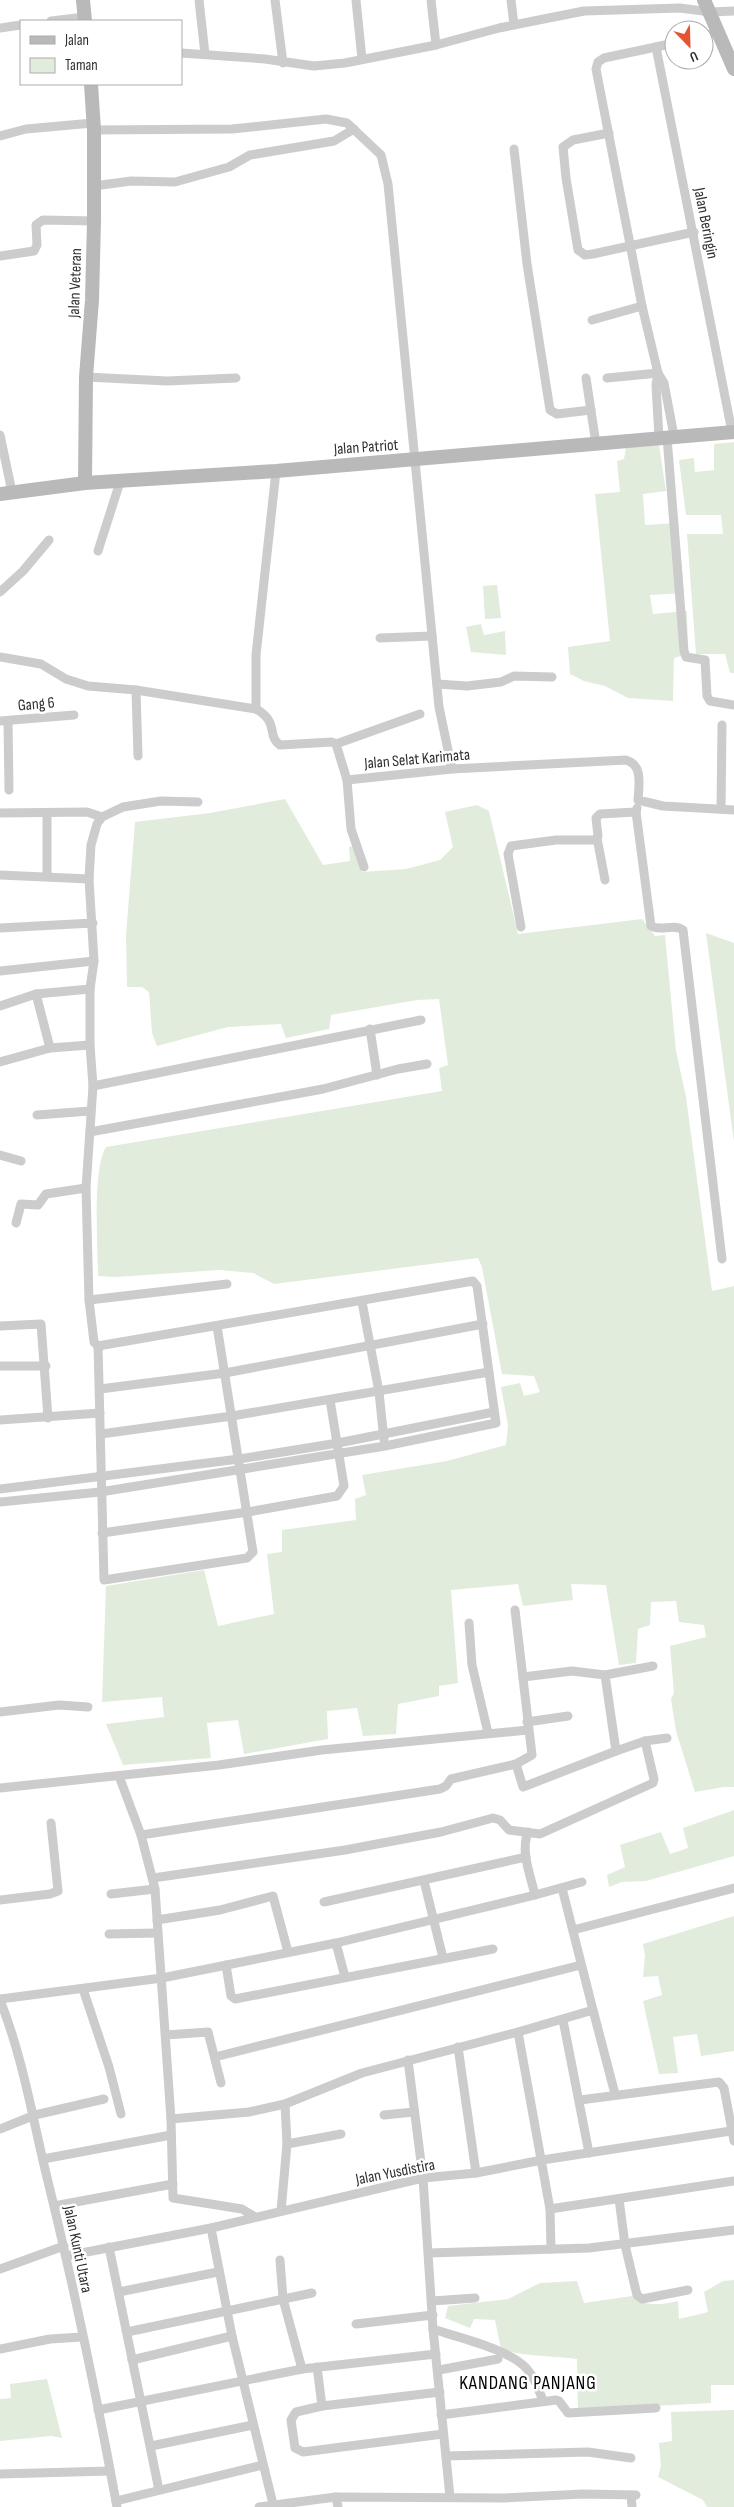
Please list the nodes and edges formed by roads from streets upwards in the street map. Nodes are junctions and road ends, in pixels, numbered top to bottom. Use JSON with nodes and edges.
{"nodes":[{"id":1,"x":83,"y":0,"type":"edge"},
{"id":2,"x":199,"y":0,"type":"edge"},
{"id":3,"x":275,"y":0,"type":"edge"},
{"id":4,"x":356,"y":0,"type":"edge"},
{"id":5,"x":431,"y":0,"type":"edge"},
{"id":6,"x":511,"y":0,"type":"edge"},
{"id":7,"x":707,"y":6,"type":"edge"},
{"id":8,"x":734,"y":12,"type":"edge"},
{"id":9,"x":85,"y":19,"type":"edge"},
{"id":10,"x":68,"y":20,"type":"edge"},
{"id":11,"x":20,"y":25,"type":"edge"},
{"id":12,"x":514,"y":25,"type":"junction"},
{"id":13,"x":0,"y":28,"type":"edge"},
{"id":14,"x":718,"y":32,"type":"junction"},
{"id":15,"x":714,"y":33,"type":"edge"},
{"id":16,"x":436,"y":45,"type":"junction"},
{"id":17,"x":664,"y":45,"type":"edge"},
{"id":18,"x":656,"y":47,"type":"junction"},
{"id":19,"x":182,"y":53,"type":"edge"},
{"id":20,"x":206,"y":54,"type":"junction"},
{"id":21,"x":362,"y":60,"type":"junction"},
{"id":22,"x":283,"y":63,"type":"junction"},
{"id":23,"x":734,"y":69,"type":"edge"},
{"id":24,"x":91,"y":85,"type":"edge"},
{"id":25,"x":93,"y":126,"type":"junction"},
{"id":26,"x":354,"y":129,"type":"junction"},
{"id":27,"x":608,"y":133,"type":"junction"},
{"id":28,"x":0,"y":136,"type":"edge"},
{"id":29,"x":514,"y":149,"type":"dead end"},
{"id":30,"x":94,"y":186,"type":"junction"},
{"id":31,"x":94,"y":220,"type":"junction"},
{"id":32,"x":694,"y":232,"type":"junction"},
{"id":33,"x":629,"y":246,"type":"junction"},
{"id":34,"x":0,"y":256,"type":"edge"},
{"id":35,"x":642,"y":306,"type":"junction"},
{"id":36,"x":592,"y":320,"type":"dead end"},
{"id":37,"x":658,"y":372,"type":"junction"},
{"id":38,"x":86,"y":377,"type":"junction"},
{"id":39,"x":236,"y":378,"type":"dead end"},
{"id":40,"x":586,"y":378,"type":"dead end"},
{"id":41,"x":607,"y":378,"type":"dead end"},
{"id":42,"x":591,"y":410,"type":"junction"},
{"id":43,"x":732,"y":429,"type":"edge"},
{"id":44,"x":0,"y":435,"type":"edge"},
{"id":45,"x":667,"y":437,"type":"junction"},
{"id":46,"x":595,"y":441,"type":"junction"},
{"id":47,"x":413,"y":460,"type":"junction"},
{"id":48,"x":276,"y":471,"type":"junction"},
{"id":49,"x":120,"y":482,"type":"junction"},
{"id":50,"x":84,"y":483,"type":"junction"},
{"id":51,"x":6,"y":493,"type":"edge"},
{"id":52,"x":49,"y":540,"type":"dead end"},
{"id":53,"x":98,"y":551,"type":"dead end"},
{"id":54,"x":0,"y":592,"type":"edge"},
{"id":55,"x":432,"y":636,"type":"junction"},
{"id":56,"x":380,"y":638,"type":"dead end"},
{"id":57,"x":0,"y":657,"type":"edge"},
{"id":58,"x":552,"y":676,"type":"dead end"},
{"id":59,"x":437,"y":684,"type":"junction"},
{"id":60,"x":136,"y":690,"type":"junction"},
{"id":61,"x":734,"y":705,"type":"edge"},
{"id":62,"x":256,"y":709,"type":"junction"},
{"id":63,"x":420,"y":714,"type":"dead end"},
{"id":64,"x":74,"y":715,"type":"dead end"},
{"id":65,"x":4,"y":721,"type":"edge"},
{"id":66,"x":722,"y":725,"type":"dead end"},
{"id":67,"x":336,"y":744,"type":"junction"},
{"id":68,"x":138,"y":756,"type":"dead end"},
{"id":69,"x":452,"y":769,"type":"junction"},
{"id":70,"x":348,"y":780,"type":"junction"},
{"id":71,"x":9,"y":790,"type":"dead end"},
{"id":72,"x":638,"y":800,"type":"junction"},
{"id":73,"x":198,"y":802,"type":"dead end"},
{"id":74,"x":721,"y":809,"type":"junction"},
{"id":75,"x":734,"y":810,"type":"edge"},
{"id":76,"x":636,"y":812,"type":"junction"},
{"id":77,"x":0,"y":813,"type":"edge"},
{"id":78,"x":47,"y":814,"type":"junction"},
{"id":79,"x":102,"y":817,"type":"junction"},
{"id":80,"x":597,"y":838,"type":"junction"},
{"id":81,"x":364,"y":867,"type":"dead end"},
{"id":82,"x":0,"y":875,"type":"edge"},
{"id":83,"x":47,"y":876,"type":"junction"},
{"id":84,"x":89,"y":879,"type":"junction"},
{"id":85,"x":604,"y":880,"type":"dead end"},
{"id":86,"x":93,"y":923,"type":"junction"},
{"id":87,"x":520,"y":927,"type":"dead end"},
{"id":88,"x":0,"y":928,"type":"edge"},
{"id":89,"x":94,"y":961,"type":"junction"},
{"id":90,"x":0,"y":971,"type":"edge"},
{"id":91,"x":90,"y":989,"type":"junction"},
{"id":92,"x":36,"y":994,"type":"junction"},
{"id":93,"x":0,"y":1006,"type":"edge"},
{"id":94,"x":421,"y":1020,"type":"dead end"},
{"id":95,"x":370,"y":1029,"type":"junction"},
{"id":96,"x":90,"y":1045,"type":"junction"},
{"id":97,"x":50,"y":1048,"type":"junction"},
{"id":98,"x":0,"y":1062,"type":"edge"},
{"id":99,"x":428,"y":1064,"type":"dead end"},
{"id":100,"x":377,"y":1074,"type":"junction"},
{"id":101,"x":93,"y":1086,"type":"junction"},
{"id":102,"x":90,"y":1111,"type":"junction"},
{"id":103,"x":37,"y":1115,"type":"dead end"},
{"id":104,"x":90,"y":1132,"type":"junction"},
{"id":105,"x":0,"y":1155,"type":"edge"},
{"id":106,"x":20,"y":1161,"type":"dead end"},
{"id":107,"x":86,"y":1188,"type":"junction"},
{"id":108,"x":16,"y":1223,"type":"dead end"},
{"id":109,"x":722,"y":1259,"type":"dead end"},
{"id":110,"x":227,"y":1284,"type":"dead end"},
{"id":111,"x":89,"y":1300,"type":"junction"},
{"id":112,"x":362,"y":1302,"type":"junction"},
{"id":113,"x":483,"y":1324,"type":"junction"},
{"id":114,"x":0,"y":1326,"type":"edge"},
{"id":115,"x":217,"y":1326,"type":"junction"},
{"id":116,"x":98,"y":1346,"type":"junction"},
{"id":117,"x":371,"y":1346,"type":"junction"},
{"id":118,"x":0,"y":1366,"type":"edge"},
{"id":119,"x":46,"y":1366,"type":"junction"},
{"id":120,"x":489,"y":1372,"type":"junction"},
{"id":121,"x":225,"y":1373,"type":"junction"},
{"id":122,"x":100,"y":1389,"type":"junction"},
{"id":123,"x":378,"y":1392,"type":"junction"},
{"id":124,"x":330,"y":1400,"type":"junction"},
{"id":125,"x":100,"y":1412,"type":"junction"},
{"id":126,"x":494,"y":1412,"type":"junction"},
{"id":127,"x":232,"y":1416,"type":"junction"},
{"id":128,"x":48,"y":1418,"type":"junction"},
{"id":129,"x":0,"y":1420,"type":"edge"},
{"id":130,"x":101,"y":1434,"type":"junction"},
{"id":131,"x":383,"y":1435,"type":"junction"},
{"id":132,"x":338,"y":1443,"type":"junction"},
{"id":133,"x":385,"y":1446,"type":"junction"},
{"id":134,"x":339,"y":1454,"type":"junction"},
{"id":135,"x":239,"y":1464,"type":"junction"},
{"id":136,"x":100,"y":1478,"type":"junction"},
{"id":137,"x":0,"y":1489,"type":"edge"},
{"id":138,"x":100,"y":1492,"type":"junction"},
{"id":139,"x":0,"y":1502,"type":"edge"},
{"id":140,"x":248,"y":1512,"type":"junction"},
{"id":141,"x":102,"y":1533,"type":"junction"},
{"id":142,"x":515,"y":1610,"type":"dead end"},
{"id":143,"x":469,"y":1623,"type":"dead end"},
{"id":144,"x":653,"y":1666,"type":"dead end"},
{"id":145,"x":605,"y":1675,"type":"junction"},
{"id":146,"x":523,"y":1677,"type":"junction"},
{"id":147,"x":88,"y":1707,"type":"dead end"},
{"id":148,"x":0,"y":1712,"type":"edge"},
{"id":149,"x":568,"y":1716,"type":"dead end"},
{"id":150,"x":528,"y":1726,"type":"junction"},
{"id":151,"x":488,"y":1733,"type":"junction"},
{"id":152,"x":666,"y":1738,"type":"dead end"},
{"id":153,"x":645,"y":1741,"type":"junction"},
{"id":154,"x":616,"y":1751,"type":"junction"},
{"id":155,"x":516,"y":1764,"type":"junction"},
{"id":156,"x":119,"y":1776,"type":"junction"},
{"id":157,"x":0,"y":1788,"type":"edge"},
{"id":158,"x":51,"y":1823,"type":"dead end"},
{"id":159,"x":528,"y":1832,"type":"junction"},
{"id":160,"x":141,"y":1834,"type":"junction"},
{"id":161,"x":526,"y":1857,"type":"junction"},
{"id":162,"x":153,"y":1878,"type":"junction"},
{"id":163,"x":424,"y":1881,"type":"junction"},
{"id":164,"x":582,"y":1882,"type":"dead end"},
{"id":165,"x":562,"y":1888,"type":"junction"},
{"id":166,"x":734,"y":1888,"type":"edge"},
{"id":167,"x":155,"y":1889,"type":"junction"},
{"id":168,"x":111,"y":1894,"type":"dead end"},
{"id":169,"x":535,"y":1895,"type":"junction"},
{"id":170,"x":0,"y":1900,"type":"edge"},
{"id":171,"x":324,"y":1902,"type":"dead end"},
{"id":172,"x":157,"y":1920,"type":"junction"},
{"id":173,"x":433,"y":1920,"type":"junction"},
{"id":174,"x":573,"y":1930,"type":"junction"},
{"id":175,"x":109,"y":1934,"type":"dead end"},
{"id":176,"x":157,"y":1934,"type":"junction"},
{"id":177,"x":336,"y":1943,"type":"junction"},
{"id":178,"x":493,"y":1949,"type":"dead end"},
{"id":179,"x":288,"y":1952,"type":"junction"},
{"id":180,"x":443,"y":1958,"type":"junction"},
{"id":181,"x":226,"y":1965,"type":"junction"},
{"id":182,"x":581,"y":1965,"type":"junction"},
{"id":183,"x":344,"y":1977,"type":"junction"},
{"id":184,"x":162,"y":1978,"type":"junction"},
{"id":185,"x":83,"y":1989,"type":"junction"},
{"id":186,"x":0,"y":2000,"type":"edge"},
{"id":187,"x":593,"y":2010,"type":"junction"},
{"id":188,"x":563,"y":2020,"type":"junction"},
{"id":189,"x":4,"y":2024,"type":"edge"},
{"id":190,"x":518,"y":2032,"type":"junction"},
{"id":191,"x":166,"y":2035,"type":"junction"},
{"id":192,"x":458,"y":2048,"type":"junction"},
{"id":193,"x":215,"y":2057,"type":"junction"},
{"id":194,"x":408,"y":2060,"type":"junction"},
{"id":195,"x":221,"y":2082,"type":"dead end"},
{"id":196,"x":734,"y":2086,"type":"edge"},
{"id":197,"x":724,"y":2088,"type":"junction"},
{"id":198,"x":615,"y":2094,"type":"junction"},
{"id":199,"x":104,"y":2099,"type":"dead end"},
{"id":200,"x":580,"y":2100,"type":"junction"},
{"id":201,"x":285,"y":2104,"type":"junction"},
{"id":202,"x":414,"y":2112,"type":"junction"},
{"id":203,"x":121,"y":2114,"type":"dead end"},
{"id":204,"x":35,"y":2115,"type":"junction"},
{"id":205,"x":384,"y":2115,"type":"dead end"},
{"id":206,"x":172,"y":2119,"type":"junction"},
{"id":207,"x":0,"y":2129,"type":"edge"},
{"id":208,"x":731,"y":2131,"type":"junction"},
{"id":209,"x":342,"y":2134,"type":"dead end"},
{"id":210,"x":171,"y":2135,"type":"junction"},
{"id":211,"x":734,"y":2141,"type":"edge"},
{"id":212,"x":287,"y":2144,"type":"junction"},
{"id":213,"x":589,"y":2153,"type":"junction"},
{"id":214,"x":43,"y":2160,"type":"junction"},
{"id":215,"x":542,"y":2160,"type":"junction"},
{"id":216,"x":476,"y":2173,"type":"junction"},
{"id":217,"x":423,"y":2178,"type":"junction"},
{"id":218,"x":734,"y":2181,"type":"edge"},
{"id":219,"x":173,"y":2184,"type":"junction"},
{"id":220,"x":619,"y":2200,"type":"junction"},
{"id":221,"x":54,"y":2206,"type":"junction"},
{"id":222,"x":550,"y":2208,"type":"junction"},
{"id":223,"x":281,"y":2211,"type":"junction"},
{"id":224,"x":255,"y":2217,"type":"junction"},
{"id":225,"x":211,"y":2228,"type":"junction"},
{"id":226,"x":734,"y":2230,"type":"edge"},
{"id":227,"x":625,"y":2245,"type":"junction"},
{"id":228,"x":64,"y":2246,"type":"junction"},
{"id":229,"x":109,"y":2247,"type":"junction"},
{"id":230,"x":551,"y":2249,"type":"junction"},
{"id":231,"x":429,"y":2253,"type":"junction"},
{"id":232,"x":66,"y":2256,"type":"junction"},
{"id":233,"x":280,"y":2260,"type":"dead end"},
{"id":234,"x":0,"y":2269,"type":"edge"},
{"id":235,"x":218,"y":2272,"type":"junction"},
{"id":236,"x":688,"y":2290,"type":"dead end"},
{"id":237,"x":119,"y":2292,"type":"junction"},
{"id":238,"x":312,"y":2293,"type":"dead end"},
{"id":239,"x":475,"y":2298,"type":"dead end"},
{"id":240,"x":283,"y":2299,"type":"junction"},
{"id":241,"x":432,"y":2301,"type":"junction"},
{"id":242,"x":226,"y":2310,"type":"junction"},
{"id":243,"x":433,"y":2315,"type":"junction"},
{"id":244,"x":356,"y":2324,"type":"dead end"},
{"id":245,"x":434,"y":2329,"type":"junction"},
{"id":246,"x":127,"y":2332,"type":"junction"},
{"id":247,"x":232,"y":2336,"type":"junction"},
{"id":248,"x":82,"y":2337,"type":"junction"},
{"id":249,"x":0,"y":2349,"type":"edge"},
{"id":250,"x":436,"y":2354,"type":"junction"},
{"id":251,"x":498,"y":2358,"type":"dead end"},
{"id":252,"x":132,"y":2360,"type":"junction"},
{"id":253,"x":317,"y":2367,"type":"junction"},
{"id":254,"x":302,"y":2369,"type":"junction"},
{"id":255,"x":438,"y":2370,"type":"junction"},
{"id":256,"x":242,"y":2382,"type":"junction"},
{"id":257,"x":440,"y":2392,"type":"junction"},
{"id":258,"x":141,"y":2401,"type":"junction"},
{"id":259,"x":542,"y":2401,"type":"junction"},
{"id":260,"x":322,"y":2406,"type":"junction"},
{"id":261,"x":656,"y":2408,"type":"dead end"},
{"id":262,"x":98,"y":2410,"type":"junction"},
{"id":263,"x":442,"y":2415,"type":"junction"},
{"id":264,"x":253,"y":2425,"type":"junction"},
{"id":265,"x":443,"y":2434,"type":"junction"},
{"id":266,"x":151,"y":2446,"type":"junction"},
{"id":267,"x":446,"y":2456,"type":"junction"},
{"id":268,"x":631,"y":2458,"type":"dead end"},
{"id":269,"x":263,"y":2465,"type":"junction"},
{"id":270,"x":110,"y":2472,"type":"junction"},
{"id":271,"x":0,"y":2474,"type":"edge"},
{"id":272,"x":159,"y":2490,"type":"junction"},
{"id":273,"x":336,"y":2497,"type":"junction"},
{"id":274,"x":438,"y":2497,"type":"junction"},
{"id":275,"x":450,"y":2498,"type":"junction"},
{"id":276,"x":504,"y":2502,"type":"edge"},
{"id":277,"x":116,"y":2504,"type":"edge"},
{"id":278,"x":273,"y":2504,"type":"junction"},
{"id":279,"x":259,"y":2507,"type":"edge"},
{"id":280,"x":338,"y":2507,"type":"edge"},
{"id":281,"x":440,"y":2507,"type":"edge"},
{"id":282,"x":632,"y":2507,"type":"edge"}],
"edges":[{"from":1,"to":9,"type":"street"},
{"from":2,"to":20,"type":"street"},
{"from":3,"to":22,"type":"street"},
{"from":4,"to":21,"type":"street"},
{"from":5,"to":16,"type":"street"},
{"from":6,"to":12,"type":"street"},
{"from":7,"to":8,"type":"street"},
{"from":7,"to":12,"type":"street"},
{"from":7,"to":14,"type":"street"},
{"from":9,"to":10,"type":"street"},
{"from":11,"to":13,"type":"street"},
{"from":12,"to":16,"type":"street"},
{"from":14,"to":15,"type":"street"},
{"from":14,"to":23,"type":"street"},
{"from":16,"to":21,"type":"street"},
{"from":17,"to":18,"type":"street"},
{"from":18,"to":27,"type":"street"},
{"from":18,"to":32,"type":"street","name":"Jalan Beringin"},
{"from":19,"to":20,"type":"street"},
{"from":20,"to":22,"type":"street"},
{"from":21,"to":22,"type":"street"},
{"from":24,"to":25,"type":"street","name":"Jalan Veteran"},
{"from":25,"to":26,"type":"street"},
{"from":25,"to":28,"type":"street"},
{"from":25,"to":30,"type":"street","name":"Jalan Veteran"},
{"from":26,"to":30,"type":"street"},
{"from":26,"to":47,"type":"street"},
{"from":27,"to":33,"type":"street"},
{"from":27,"to":33,"type":"street"},
{"from":29,"to":42,"type":"street"},
{"from":30,"to":31,"type":"street","name":"Jalan Veteran"},
{"from":31,"to":34,"type":"street"},
{"from":31,"to":38,"type":"street","name":"Jalan Veteran"},
{"from":32,"to":33,"type":"street"},
{"from":32,"to":43,"type":"street","name":"Jalan Beringin"},
{"from":33,"to":35,"type":"street"},
{"from":35,"to":36,"type":"street"},
{"from":35,"to":37,"type":"street"},
{"from":37,"to":41,"type":"street"},
{"from":37,"to":45,"type":"street"},
{"from":37,"to":45,"type":"street"},
{"from":38,"to":39,"type":"street"},
{"from":38,"to":50,"type":"street","name":"Jalan Veteran"},
{"from":40,"to":42,"type":"street"},
{"from":42,"to":46,"type":"street"},
{"from":43,"to":45,"type":"street","name":"Jalan Patriot"},
{"from":44,"to":51,"type":"street"},
{"from":45,"to":46,"type":"street","name":"Jalan Patriot"},
{"from":45,"to":61,"type":"street"},
{"from":46,"to":47,"type":"street","name":"Jalan Patriot"},
{"from":47,"to":48,"type":"street","name":"Jalan Patriot"},
{"from":47,"to":55,"type":"street"},
{"from":48,"to":49,"type":"street","name":"Jalan Patriot"},
{"from":48,"to":62,"type":"street"},
{"from":49,"to":50,"type":"street","name":"Jalan Patriot"},
{"from":49,"to":53,"type":"street"},
{"from":50,"to":51,"type":"street","name":"Jalan Patriot"},
{"from":52,"to":54,"type":"street"},
{"from":55,"to":56,"type":"street"},
{"from":55,"to":59,"type":"street"},
{"from":57,"to":60,"type":"street"},
{"from":58,"to":59,"type":"street"},
{"from":59,"to":69,"type":"street"},
{"from":60,"to":62,"type":"street"},
{"from":60,"to":68,"type":"street"},
{"from":62,"to":67,"type":"street"},
{"from":63,"to":67,"type":"street"},
{"from":64,"to":65,"type":"street","name":"Gang 6"},
{"from":65,"to":71,"type":"street"},
{"from":66,"to":74,"type":"street"},
{"from":67,"to":70,"type":"street","name":"Jalan Selat Karimata"},
{"from":69,"to":70,"type":"street","name":"Jalan Selat Karimata"},
{"from":69,"to":72,"type":"street","name":"Jalan Selat Karimata"},
{"from":70,"to":81,"type":"street"},
{"from":72,"to":74,"type":"street"},
{"from":72,"to":76,"type":"street"},
{"from":73,"to":79,"type":"street"},
{"from":74,"to":75,"type":"street"},
{"from":76,"to":80,"type":"street"},
{"from":76,"to":109,"type":"street"},
{"from":77,"to":78,"type":"street"},
{"from":78,"to":79,"type":"street"},
{"from":78,"to":83,"type":"street"},
{"from":79,"to":84,"type":"street"},
{"from":80,"to":85,"type":"street"},
{"from":80,"to":87,"type":"street"},
{"from":82,"to":83,"type":"street"},
{"from":83,"to":84,"type":"street"},
{"from":84,"to":86,"type":"street"},
{"from":86,"to":88,"type":"street"},
{"from":86,"to":89,"type":"street"},
{"from":89,"to":90,"type":"street"},
{"from":89,"to":91,"type":"street"},
{"from":91,"to":92,"type":"street"},
{"from":91,"to":96,"type":"street"},
{"from":92,"to":93,"type":"street"},
{"from":92,"to":97,"type":"street"},
{"from":94,"to":95,"type":"street"},
{"from":95,"to":100,"type":"street"},
{"from":95,"to":101,"type":"street"},
{"from":96,"to":97,"type":"street"},
{"from":96,"to":101,"type":"street"},
{"from":97,"to":98,"type":"street"},
{"from":99,"to":100,"type":"street"},
{"from":100,"to":104,"type":"street"},
{"from":101,"to":102,"type":"street"},
{"from":102,"to":103,"type":"street"},
{"from":102,"to":104,"type":"street"},
{"from":104,"to":107,"type":"street"},
{"from":105,"to":106,"type":"street"},
{"from":107,"to":108,"type":"street"},
{"from":107,"to":111,"type":"street"},
{"from":110,"to":111,"type":"street"},
{"from":111,"to":116,"type":"street"},
{"from":112,"to":113,"type":"street"},
{"from":112,"to":115,"type":"street"},
{"from":112,"to":117,"type":"street"},
{"from":113,"to":117,"type":"street"},
{"from":113,"to":120,"type":"street"},
{"from":114,"to":119,"type":"street"},
{"from":115,"to":116,"type":"street"},
{"from":115,"to":121,"type":"street"},
{"from":116,"to":122,"type":"street"},
{"from":117,"to":121,"type":"street"},
{"from":117,"to":123,"type":"street"},
{"from":118,"to":119,"type":"street"},
{"from":119,"to":128,"type":"street"},
{"from":120,"to":123,"type":"street"},
{"from":120,"to":126,"type":"street"},
{"from":121,"to":122,"type":"street"},
{"from":121,"to":127,"type":"street"},
{"from":122,"to":125,"type":"street"},
{"from":123,"to":124,"type":"street"},
{"from":123,"to":131,"type":"street"},
{"from":124,"to":127,"type":"street"},
{"from":124,"to":132,"type":"street"},
{"from":125,"to":128,"type":"street"},
{"from":125,"to":130,"type":"street"},
{"from":126,"to":131,"type":"street"},
{"from":126,"to":133,"type":"street"},
{"from":127,"to":130,"type":"street"},
{"from":127,"to":135,"type":"street"},
{"from":128,"to":129,"type":"street"},
{"from":130,"to":136,"type":"street"},
{"from":131,"to":132,"type":"street"},
{"from":131,"to":133,"type":"street"},
{"from":132,"to":134,"type":"street"},
{"from":132,"to":135,"type":"street"},
{"from":133,"to":134,"type":"street"},
{"from":134,"to":135,"type":"street"},
{"from":134,"to":140,"type":"street"},
{"from":135,"to":136,"type":"street"},
{"from":135,"to":138,"type":"street"},
{"from":135,"to":140,"type":"street"},
{"from":136,"to":137,"type":"street"},
{"from":136,"to":138,"type":"street"},
{"from":138,"to":139,"type":"street"},
{"from":138,"to":141,"type":"street"},
{"from":140,"to":141,"type":"street"},
{"from":140,"to":141,"type":"street"},
{"from":142,"to":146,"type":"street"},
{"from":143,"to":151,"type":"street"},
{"from":144,"to":145,"type":"street"},
{"from":145,"to":146,"type":"street"},
{"from":145,"to":154,"type":"street"},
{"from":146,"to":150,"type":"street"},
{"from":147,"to":148,"type":"street"},
{"from":149,"to":150,"type":"street"},
{"from":150,"to":151,"type":"street"},
{"from":150,"to":155,"type":"street"},
{"from":151,"to":156,"type":"street"},
{"from":152,"to":153,"type":"street"},
{"from":153,"to":154,"type":"street"},
{"from":153,"to":159,"type":"street"},
{"from":154,"to":155,"type":"street"},
{"from":155,"to":160,"type":"street"},
{"from":156,"to":157,"type":"street"},
{"from":156,"to":160,"type":"street"},
{"from":158,"to":170,"type":"street"},
{"from":159,"to":161,"type":"street"},
{"from":159,"to":162,"type":"street"},
{"from":160,"to":162,"type":"street"},
{"from":161,"to":163,"type":"street"},
{"from":161,"to":169,"type":"street"},
{"from":162,"to":167,"type":"street"},
{"from":163,"to":171,"type":"street"},
{"from":163,"to":173,"type":"street"},
{"from":164,"to":165,"type":"street"},
{"from":165,"to":169,"type":"street"},
{"from":165,"to":174,"type":"street"},
{"from":166,"to":174,"type":"street"},
{"from":167,"to":168,"type":"street"},
{"from":167,"to":172,"type":"street"},
{"from":169,"to":173,"type":"street"},
{"from":172,"to":176,"type":"street"},
{"from":172,"to":179,"type":"street"},
{"from":173,"to":177,"type":"street"},
{"from":173,"to":180,"type":"street"},
{"from":174,"to":182,"type":"street"},
{"from":175,"to":176,"type":"street"},
{"from":176,"to":184,"type":"street"},
{"from":177,"to":179,"type":"street"},
{"from":177,"to":183,"type":"street"},
{"from":178,"to":180,"type":"street"},
{"from":179,"to":181,"type":"street"},
{"from":180,"to":183,"type":"street"},
{"from":181,"to":183,"type":"street"},
{"from":181,"to":184,"type":"street"},
{"from":182,"to":187,"type":"street"},
{"from":182,"to":193,"type":"street"},
{"from":184,"to":185,"type":"street"},
{"from":184,"to":191,"type":"street"},
{"from":185,"to":186,"type":"street"},
{"from":185,"to":203,"type":"street"},
{"from":186,"to":189,"type":"street","name":"Jalan Kunti Utara"},
{"from":187,"to":188,"type":"street"},
{"from":187,"to":198,"type":"street"},
{"from":188,"to":190,"type":"street"},
{"from":188,"to":200,"type":"street"},
{"from":189,"to":204,"type":"street","name":"Jalan Kunti Utara"},
{"from":190,"to":192,"type":"street"},
{"from":190,"to":215,"type":"street"},
{"from":191,"to":193,"type":"street"},
{"from":191,"to":206,"type":"street"},
{"from":192,"to":194,"type":"street"},
{"from":192,"to":216,"type":"street"},
{"from":193,"to":195,"type":"street"},
{"from":194,"to":201,"type":"street"},
{"from":194,"to":202,"type":"street"},
{"from":196,"to":197,"type":"street"},
{"from":197,"to":198,"type":"street"},
{"from":197,"to":208,"type":"street"},
{"from":198,"to":200,"type":"street"},
{"from":199,"to":204,"type":"street"},
{"from":200,"to":213,"type":"street"},
{"from":201,"to":206,"type":"street"},
{"from":201,"to":212,"type":"street"},
{"from":202,"to":205,"type":"street"},
{"from":202,"to":217,"type":"street"},
{"from":204,"to":207,"type":"street"},
{"from":204,"to":214,"type":"street","name":"Jalan Kunti Utara"},
{"from":206,"to":210,"type":"street"},
{"from":208,"to":211,"type":"street"},
{"from":208,"to":213,"type":"street","name":"Jalan Yusdistira"},
{"from":209,"to":212,"type":"street"},
{"from":210,"to":214,"type":"street"},
{"from":210,"to":219,"type":"street"},
{"from":212,"to":223,"type":"street"},
{"from":213,"to":215,"type":"street","name":"Jalan Yusdistira"},
{"from":214,"to":221,"type":"street","name":"Jalan Kunti Utara"},
{"from":215,"to":216,"type":"street","name":"Jalan Yusdistira"},
{"from":215,"to":222,"type":"street"},
{"from":216,"to":217,"type":"street","name":"Jalan Yusdistira"},
{"from":217,"to":223,"type":"street","name":"Jalan Yusdistira"},
{"from":217,"to":231,"type":"street"},
{"from":218,"to":220,"type":"street"},
{"from":219,"to":221,"type":"street"},
{"from":219,"to":224,"type":"street"},
{"from":220,"to":222,"type":"street"},
{"from":220,"to":227,"type":"street"},
{"from":221,"to":228,"type":"street","name":"Jalan Kunti Utara"},
{"from":222,"to":230,"type":"street"},
{"from":223,"to":224,"type":"street","name":"Jalan Yusdistira"},
{"from":224,"to":225,"type":"street","name":"Jalan Yusdistira"},
{"from":225,"to":229,"type":"street","name":"Jalan Yusdistira"},
{"from":225,"to":235,"type":"street"},
{"from":226,"to":227,"type":"street"},
{"from":227,"to":230,"type":"street"},
{"from":227,"to":236,"type":"street"},
{"from":228,"to":232,"type":"street","name":"Jalan Kunti Utara"},
{"from":228,"to":234,"type":"street"},
{"from":229,"to":232,"type":"street","name":"Jalan Yusdistira"},
{"from":229,"to":237,"type":"street"},
{"from":230,"to":231,"type":"street"},
{"from":231,"to":241,"type":"street"},
{"from":232,"to":248,"type":"street","name":"Jalan Kunti Utara"},
{"from":233,"to":240,"type":"street"},
{"from":235,"to":237,"type":"street"},
{"from":235,"to":242,"type":"street"},
{"from":237,"to":246,"type":"street"},
{"from":238,"to":240,"type":"street"},
{"from":239,"to":241,"type":"street"},
{"from":240,"to":242,"type":"street"},
{"from":240,"to":254,"type":"street"},
{"from":241,"to":243,"type":"street"},
{"from":242,"to":246,"type":"street"},
{"from":242,"to":247,"type":"street"},
{"from":243,"to":244,"type":"street"},
{"from":243,"to":245,"type":"street"},
{"from":245,"to":250,"type":"street"},
{"from":245,"to":259,"type":"street"},
{"from":246,"to":252,"type":"street"},
{"from":247,"to":252,"type":"street"},
{"from":247,"to":256,"type":"street"},
{"from":248,"to":249,"type":"street"},
{"from":248,"to":262,"type":"street","name":"Jalan Kunti Utara"},
{"from":250,"to":253,"type":"street"},
{"from":250,"to":255,"type":"street"},
{"from":251,"to":255,"type":"street"},
{"from":252,"to":258,"type":"street"},
{"from":253,"to":254,"type":"street"},
{"from":253,"to":260,"type":"street"},
{"from":254,"to":256,"type":"street"},
{"from":255,"to":257,"type":"street"},
{"from":256,"to":258,"type":"street"},
{"from":256,"to":264,"type":"street"},
{"from":257,"to":260,"type":"street"},
{"from":257,"to":263,"type":"street"},
{"from":258,"to":262,"type":"street"},
{"from":258,"to":266,"type":"street"},
{"from":259,"to":261,"type":"street"},
{"from":259,"to":263,"type":"street"},
{"from":260,"to":265,"type":"street"},
{"from":262,"to":270,"type":"street","name":"Jalan Kunti Utara"},
{"from":263,"to":265,"type":"street"},
{"from":264,"to":266,"type":"street"},
{"from":264,"to":269,"type":"street"},
{"from":265,"to":267,"type":"street"},
{"from":266,"to":272,"type":"street"},
{"from":267,"to":268,"type":"street"},
{"from":267,"to":275,"type":"street"},
{"from":269,"to":272,"type":"street"},
{"from":269,"to":278,"type":"street"},
{"from":270,"to":271,"type":"street"},
{"from":270,"to":277,"type":"street","name":"Jalan Kunti Utara"},
{"from":272,"to":277,"type":"street"},
{"from":273,"to":274,"type":"street"},
{"from":273,"to":278,"type":"street"},
{"from":273,"to":280,"type":"street"},
{"from":274,"to":275,"type":"street"},
{"from":274,"to":281,"type":"street"},
{"from":275,"to":276,"type":"street"},
{"from":276,"to":282,"type":"street"},
{"from":278,"to":279,"type":"street"}]}
